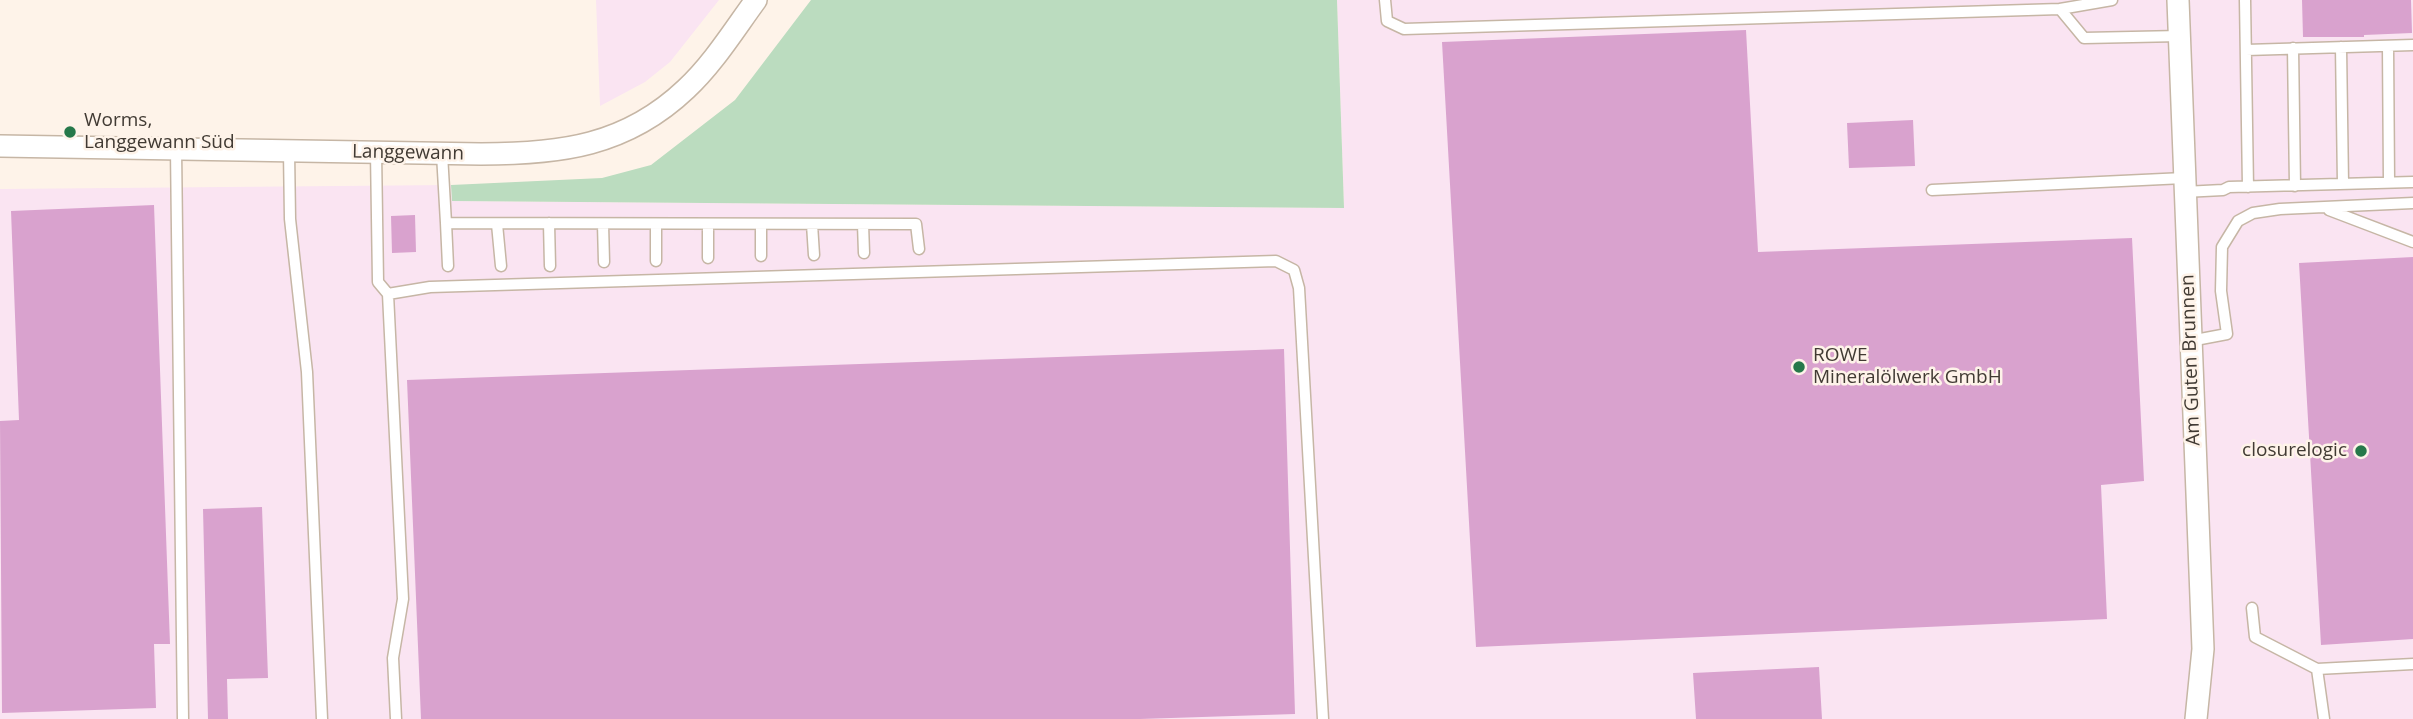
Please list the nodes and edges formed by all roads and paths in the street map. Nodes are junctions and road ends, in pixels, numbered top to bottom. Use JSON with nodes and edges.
{"nodes":[{"id":1,"x":756,"y":0,"type":"edge"},
{"id":2,"x":1385,"y":0,"type":"edge"},
{"id":3,"x":2112,"y":0,"type":"edge"},
{"id":4,"x":2178,"y":0,"type":"edge"},
{"id":5,"x":2245,"y":0,"type":"edge"},
{"id":6,"x":2060,"y":9,"type":"junction"},
{"id":7,"x":2180,"y":36,"type":"junction"},
{"id":8,"x":2413,"y":45,"type":"edge"},
{"id":9,"x":2388,"y":46,"type":"junction"},
{"id":10,"x":2342,"y":47,"type":"junction"},
{"id":11,"x":2293,"y":48,"type":"junction"},
{"id":12,"x":2246,"y":50,"type":"junction"},
{"id":13,"x":0,"y":146,"type":"edge"},
{"id":14,"x":176,"y":149,"type":"junction"},
{"id":15,"x":289,"y":151,"type":"junction"},
{"id":16,"x":376,"y":152,"type":"junction"},
{"id":17,"x":442,"y":154,"type":"junction"},
{"id":18,"x":2413,"y":181,"type":"edge"},
{"id":19,"x":2389,"y":182,"type":"junction"},
{"id":20,"x":2343,"y":184,"type":"junction"},
{"id":21,"x":2184,"y":185,"type":"junction"},
{"id":22,"x":2295,"y":186,"type":"junction"},
{"id":23,"x":2248,"y":187,"type":"junction"},
{"id":24,"x":1932,"y":190,"type":"dead end"},
{"id":25,"x":2413,"y":204,"type":"edge"},
{"id":26,"x":2323,"y":208,"type":"junction"},
{"id":27,"x":446,"y":223,"type":"junction"},
{"id":28,"x":549,"y":223,"type":"junction"},
{"id":29,"x":497,"y":224,"type":"junction"},
{"id":30,"x":603,"y":224,"type":"junction"},
{"id":31,"x":656,"y":224,"type":"junction"},
{"id":32,"x":708,"y":224,"type":"junction"},
{"id":33,"x":761,"y":224,"type":"junction"},
{"id":34,"x":812,"y":224,"type":"junction"},
{"id":35,"x":863,"y":224,"type":"junction"},
{"id":36,"x":2413,"y":242,"type":"edge"},
{"id":37,"x":919,"y":249,"type":"dead end"},
{"id":38,"x":864,"y":253,"type":"dead end"},
{"id":39,"x":761,"y":256,"type":"dead end"},
{"id":40,"x":814,"y":256,"type":"dead end"},
{"id":41,"x":708,"y":258,"type":"dead end"},
{"id":42,"x":656,"y":261,"type":"dead end"},
{"id":43,"x":604,"y":262,"type":"dead end"},
{"id":44,"x":448,"y":266,"type":"dead end"},
{"id":45,"x":501,"y":266,"type":"dead end"},
{"id":46,"x":550,"y":266,"type":"dead end"},
{"id":47,"x":387,"y":294,"type":"junction"},
{"id":48,"x":2190,"y":341,"type":"junction"},
{"id":49,"x":2252,"y":608,"type":"dead end"},
{"id":50,"x":2413,"y":664,"type":"edge"},
{"id":51,"x":2317,"y":669,"type":"junction"},
{"id":52,"x":183,"y":719,"type":"edge"},
{"id":53,"x":322,"y":719,"type":"edge"},
{"id":54,"x":396,"y":719,"type":"edge"},
{"id":55,"x":1323,"y":719,"type":"edge"},
{"id":56,"x":2196,"y":719,"type":"edge"},
{"id":57,"x":2324,"y":719,"type":"edge"}],
"edges":[{"from":1,"to":17,"type":"street","name":"Langgewann"},
{"from":2,"to":6,"type":"lane"},
{"from":3,"to":6,"type":"lane"},
{"from":4,"to":7,"type":"street","name":"Am Guten Brunnen"},
{"from":5,"to":12,"type":"lane"},
{"from":6,"to":7,"type":"lane"},
{"from":7,"to":21,"type":"street","name":"Am Guten Brunnen"},
{"from":8,"to":9,"type":"lane"},
{"from":9,"to":10,"type":"lane"},
{"from":9,"to":19,"type":"lane"},
{"from":10,"to":11,"type":"lane"},
{"from":10,"to":20,"type":"lane"},
{"from":11,"to":12,"type":"lane"},
{"from":11,"to":22,"type":"lane"},
{"from":12,"to":23,"type":"lane"},
{"from":13,"to":14,"type":"street","name":"Langgewann"},
{"from":14,"to":15,"type":"street","name":"Langgewann"},
{"from":14,"to":52,"type":"lane"},
{"from":15,"to":16,"type":"street","name":"Langgewann"},
{"from":15,"to":53,"type":"lane"},
{"from":16,"to":17,"type":"street","name":"Langgewann"},
{"from":16,"to":47,"type":"lane"},
{"from":17,"to":27,"type":"lane"},
{"from":18,"to":19,"type":"lane"},
{"from":19,"to":20,"type":"lane"},
{"from":20,"to":22,"type":"lane"},
{"from":21,"to":23,"type":"lane"},
{"from":21,"to":24,"type":"lane"},
{"from":21,"to":48,"type":"street","name":"Am Guten Brunnen"},
{"from":22,"to":23,"type":"lane"},
{"from":25,"to":26,"type":"lane"},
{"from":26,"to":36,"type":"lane"},
{"from":26,"to":48,"type":"lane"},
{"from":27,"to":29,"type":"lane"},
{"from":27,"to":44,"type":"lane"},
{"from":28,"to":29,"type":"lane"},
{"from":28,"to":30,"type":"lane"},
{"from":28,"to":46,"type":"lane"},
{"from":29,"to":45,"type":"lane"},
{"from":30,"to":31,"type":"lane"},
{"from":30,"to":43,"type":"lane"},
{"from":31,"to":32,"type":"lane"},
{"from":31,"to":42,"type":"lane"},
{"from":32,"to":33,"type":"lane"},
{"from":32,"to":41,"type":"lane"},
{"from":33,"to":34,"type":"lane"},
{"from":33,"to":39,"type":"lane"},
{"from":34,"to":35,"type":"lane"},
{"from":34,"to":40,"type":"lane"},
{"from":35,"to":37,"type":"lane"},
{"from":35,"to":38,"type":"lane"},
{"from":47,"to":54,"type":"lane"},
{"from":47,"to":55,"type":"lane"},
{"from":48,"to":56,"type":"street","name":"Am Guten Brunnen"},
{"from":49,"to":51,"type":"lane"},
{"from":50,"to":51,"type":"lane"},
{"from":51,"to":57,"type":"lane"}]}
